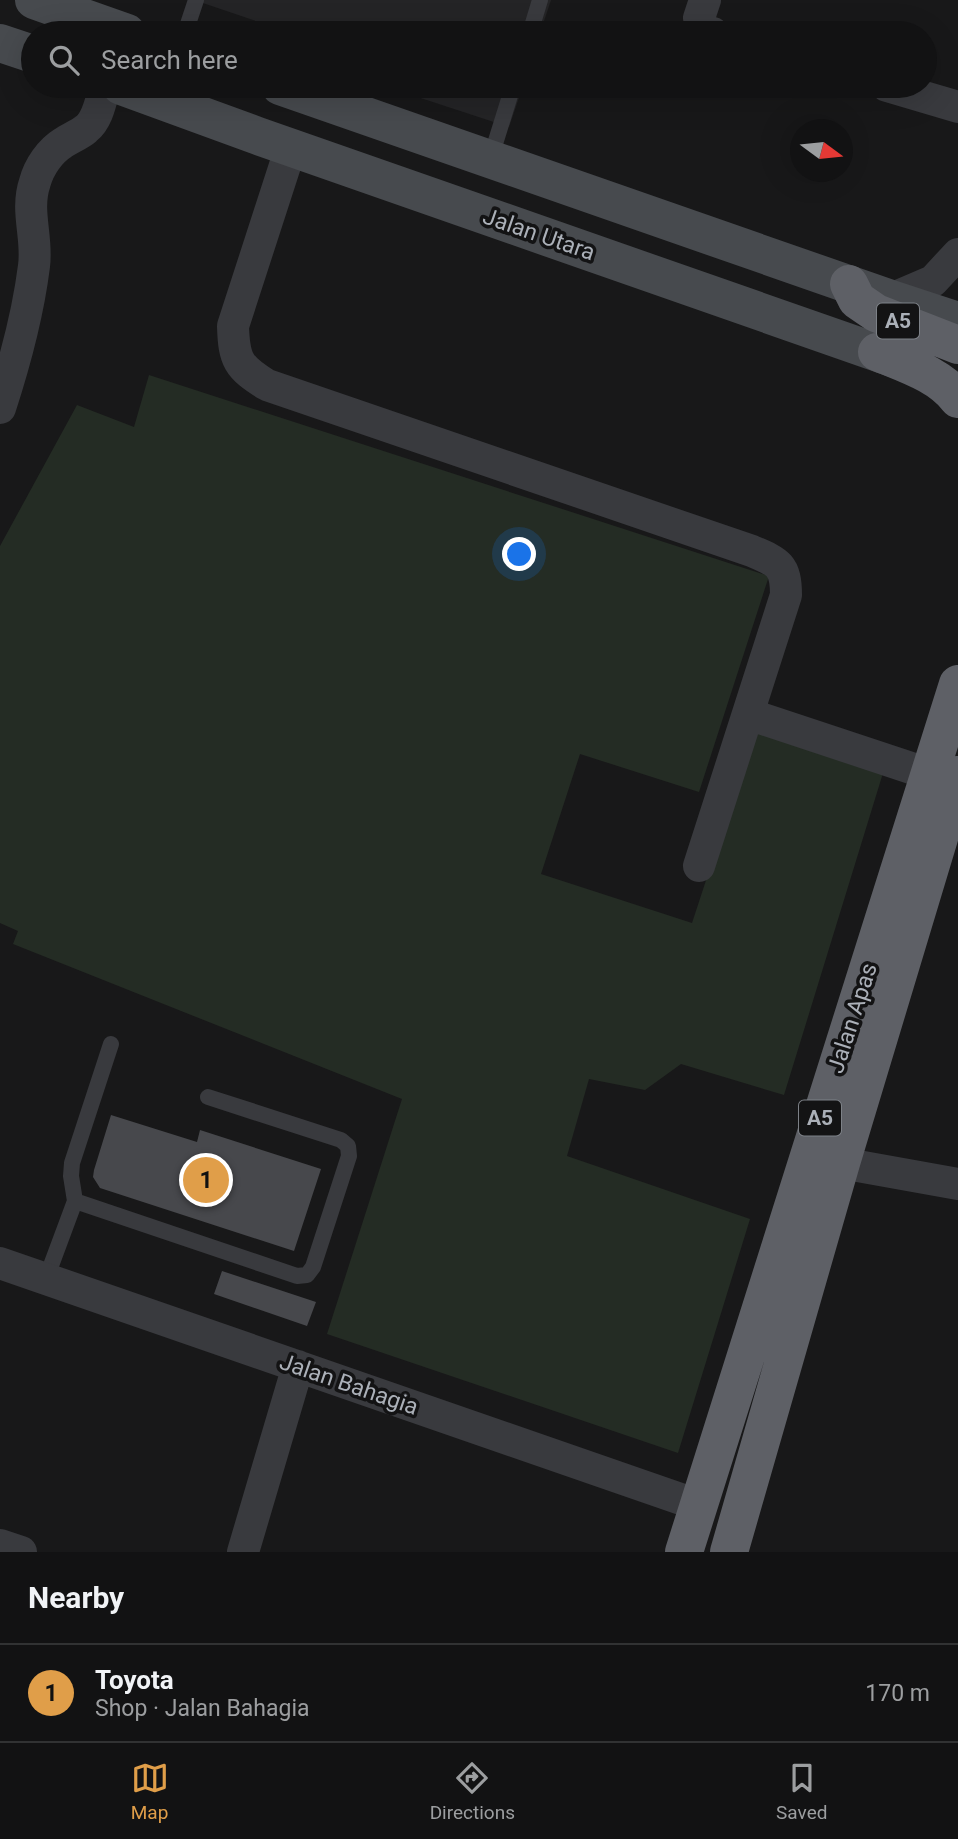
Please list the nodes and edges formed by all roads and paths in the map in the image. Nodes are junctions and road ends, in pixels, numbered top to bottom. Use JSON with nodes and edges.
{"nodes":[{"id":1,"x":34,"y":0,"type":"edge"},
{"id":2,"x":196,"y":0,"type":"edge"},
{"id":3,"x":540,"y":0,"type":"edge"},
{"id":4,"x":705,"y":0,"type":"edge"},
{"id":5,"x":93,"y":21,"type":"edge"},
{"id":6,"x":189,"y":21,"type":"edge"},
{"id":7,"x":534,"y":21,"type":"edge"},
{"id":8,"x":700,"y":21,"type":"edge"},
{"id":9,"x":0,"y":43,"type":"edge"},
{"id":10,"x":21,"y":50,"type":"edge"},
{"id":11,"x":102,"y":98,"type":"edge"},
{"id":12,"x":154,"y":98,"type":"edge"},
{"id":13,"x":219,"y":98,"type":"edge"},
{"id":14,"x":314,"y":98,"type":"edge"},
{"id":15,"x":509,"y":98,"type":"edge"},
{"id":16,"x":928,"y":98,"type":"edge"},
{"id":17,"x":958,"y":107,"type":"edge"},
{"id":18,"x":274,"y":142,"type":"junction"},
{"id":19,"x":490,"y":160,"type":"junction"},
{"id":20,"x":958,"y":254,"type":"edge"},
{"id":21,"x":849,"y":284,"type":"junction"},
{"id":22,"x":891,"y":299,"type":"junction"},
{"id":23,"x":958,"y":321,"type":"edge"},
{"id":24,"x":958,"y":345,"type":"edge"},
{"id":25,"x":877,"y":352,"type":"junction"},
{"id":26,"x":958,"y":382,"type":"edge"},
{"id":27,"x":958,"y":399,"type":"edge"},
{"id":28,"x":0,"y":408,"type":"edge"},
{"id":29,"x":958,"y":684,"type":"edge"},
{"id":30,"x":748,"y":715,"type":"junction"},
{"id":31,"x":944,"y":775,"type":"edge"},
{"id":32,"x":698,"y":866,"type":"dead end"},
{"id":33,"x":111,"y":1044,"type":"dead end"},
{"id":34,"x":208,"y":1097,"type":"dead end"},
{"id":35,"x":841,"y":1163,"type":"junction"},
{"id":36,"x":958,"y":1184,"type":"edge"},
{"id":37,"x":75,"y":1201,"type":"junction"},
{"id":38,"x":0,"y":1263,"type":"edge"},
{"id":39,"x":46,"y":1279,"type":"junction"},
{"id":40,"x":298,"y":1366,"type":"junction"},
{"id":41,"x":698,"y":1505,"type":"junction"},
{"id":42,"x":0,"y":1545,"type":"edge"},
{"id":43,"x":21,"y":1552,"type":"edge"},
{"id":44,"x":243,"y":1552,"type":"edge"},
{"id":45,"x":684,"y":1552,"type":"edge"},
{"id":46,"x":729,"y":1552,"type":"edge"}],
"edges":[{"from":1,"to":5,"type":"main road"},
{"from":2,"to":6,"type":"lane"},
{"from":3,"to":7,"type":"lane"},
{"from":4,"to":8,"type":"street"},
{"from":9,"to":10,"type":"main road"},
{"from":11,"to":28,"type":"street"},
{"from":12,"to":18,"type":"main road","name":"Jalan Utara"},
{"from":13,"to":18,"type":"main road"},
{"from":14,"to":19,"type":"main road"},
{"from":15,"to":19,"type":"lane"},
{"from":16,"to":17,"type":"street"},
{"from":18,"to":25,"type":"main road","name":"Jalan Utara"},
{"from":18,"to":30,"type":"street"},
{"from":19,"to":21,"type":"main road"},
{"from":20,"to":22,"type":"street"},
{"from":21,"to":22,"type":"main road"},
{"from":21,"to":24,"type":"highway","number":"A5"},
{"from":22,"to":23,"type":"main road"},
{"from":25,"to":26,"type":"main road","name":"Jalan Utara"},
{"from":25,"to":27,"type":"highway"},
{"from":29,"to":31,"type":"highway","name":"Jalan Apas","number":"A5"},
{"from":30,"to":31,"type":"street"},
{"from":30,"to":32,"type":"street"},
{"from":31,"to":35,"type":"highway","name":"Jalan Apas","number":"A5"},
{"from":31,"to":41,"type":"highway","name":"Jalan Apas","number":"A5"},
{"from":33,"to":37,"type":"lane"},
{"from":34,"to":37,"type":"lane"},
{"from":35,"to":36,"type":"street"},
{"from":35,"to":46,"type":"highway","name":"Jalan Apas","number":"A5"},
{"from":37,"to":39,"type":"lane"},
{"from":38,"to":39,"type":"street","name":"Jalan Bahagia"},
{"from":39,"to":40,"type":"street","name":"Jalan Bahagia"},
{"from":40,"to":41,"type":"street","name":"Jalan Bahagia"},
{"from":40,"to":44,"type":"street"},
{"from":41,"to":45,"type":"highway","name":"Jalan Apas","number":"A5"},
{"from":42,"to":43,"type":"street"}]}
